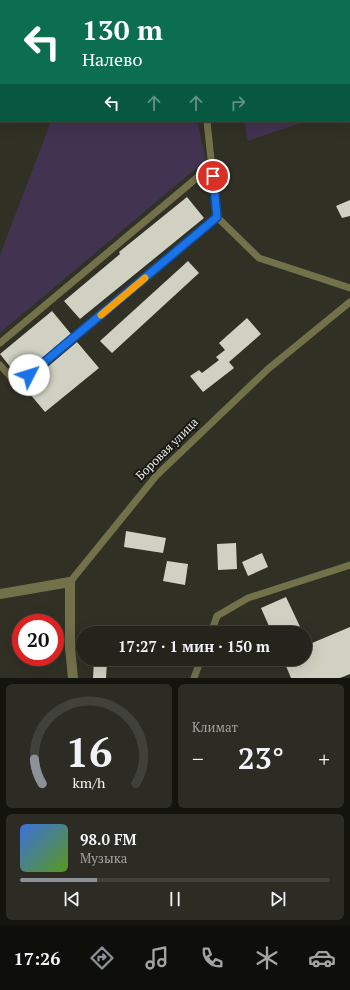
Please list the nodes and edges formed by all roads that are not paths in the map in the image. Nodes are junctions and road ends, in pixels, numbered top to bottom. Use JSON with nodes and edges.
{"nodes":[{"id":1,"x":207,"y":122,"type":"edge"},
{"id":2,"x":199,"y":176,"type":"dead end"},
{"id":3,"x":217,"y":217,"type":"junction"},
{"id":4,"x":350,"y":288,"type":"edge"},
{"id":5,"x":350,"y":302,"type":"edge"},
{"id":6,"x":0,"y":343,"type":"edge"},
{"id":7,"x":0,"y":365,"type":"edge"},
{"id":8,"x":350,"y":564,"type":"edge"},
{"id":9,"x":70,"y":582,"type":"junction"},
{"id":10,"x":0,"y":594,"type":"edge"},
{"id":11,"x":213,"y":626,"type":"edge"},
{"id":12,"x":198,"y":666,"type":"edge"},
{"id":13,"x":73,"y":678,"type":"edge"},
{"id":14,"x":194,"y":678,"type":"edge"}],
"edges":[{"from":1,"to":3,"type":"lane"},
{"from":2,"to":6,"type":"lane"},
{"from":3,"to":4,"type":"lane"},
{"from":3,"to":7,"type":"lane"},
{"from":5,"to":9,"type":"lane","name":"Боровая улица"},
{"from":8,"to":11,"type":"lane"},
{"from":9,"to":10,"type":"street"},
{"from":9,"to":13,"type":"street"},
{"from":12,"to":14,"type":"lane"}]}
